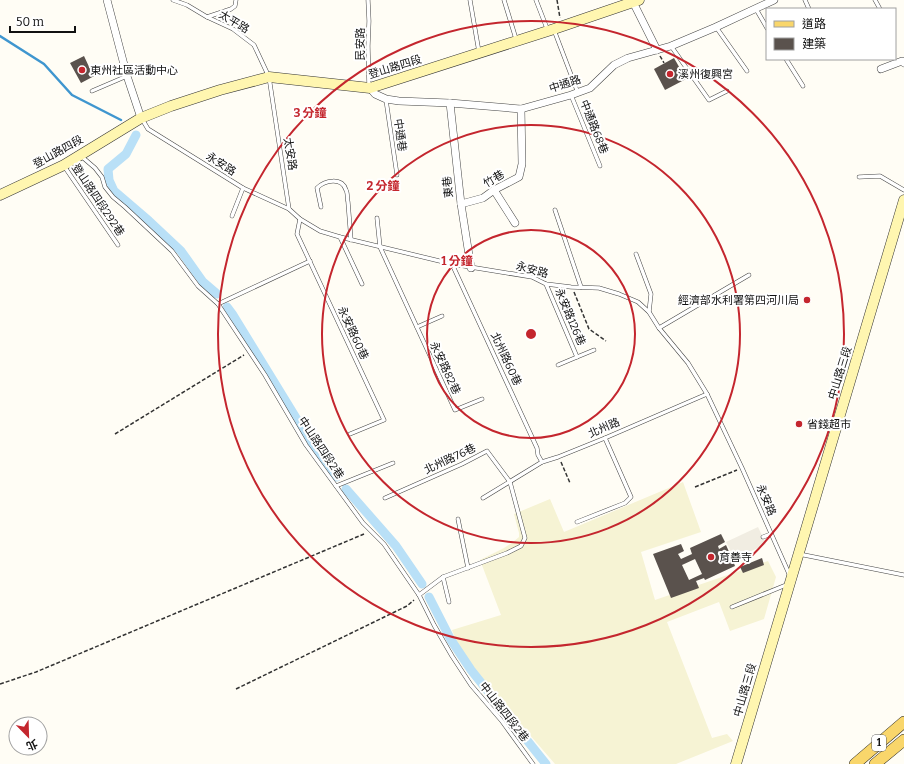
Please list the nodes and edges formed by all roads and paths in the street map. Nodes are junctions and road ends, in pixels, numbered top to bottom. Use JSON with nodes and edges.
{"nodes":[{"id":1,"x":107,"y":0,"type":"edge"},
{"id":2,"x":173,"y":0,"type":"edge"},
{"id":3,"x":236,"y":0,"type":"edge"},
{"id":4,"x":368,"y":0,"type":"edge"},
{"id":5,"x":470,"y":0,"type":"edge"},
{"id":6,"x":504,"y":0,"type":"edge"},
{"id":7,"x":536,"y":0,"type":"edge"},
{"id":8,"x":557,"y":0,"type":"edge"},
{"id":9,"x":774,"y":0,"type":"edge"},
{"id":10,"x":636,"y":1,"type":"edge"},
{"id":11,"x":756,"y":9,"type":"junction"},
{"id":12,"x":207,"y":17,"type":"junction"},
{"id":13,"x":766,"y":26,"type":"edge"},
{"id":14,"x":716,"y":27,"type":"junction"},
{"id":15,"x":554,"y":29,"type":"junction"},
{"id":16,"x":517,"y":41,"type":"junction"},
{"id":17,"x":671,"y":46,"type":"junction"},
{"id":18,"x":657,"y":50,"type":"junction"},
{"id":19,"x":480,"y":53,"type":"junction"},
{"id":20,"x":661,"y":57,"type":"dead end"},
{"id":21,"x":787,"y":60,"type":"edge"},
{"id":22,"x":904,"y":62,"type":"edge"},
{"id":23,"x":664,"y":63,"type":"dead end"},
{"id":24,"x":881,"y":69,"type":"dead end"},
{"id":25,"x":747,"y":71,"type":"dead end"},
{"id":26,"x":127,"y":76,"type":"junction"},
{"id":27,"x":269,"y":77,"type":"junction"},
{"id":28,"x":802,"y":86,"type":"dead end"},
{"id":29,"x":370,"y":88,"type":"junction"},
{"id":30,"x":92,"y":91,"type":"dead end"},
{"id":31,"x":728,"y":91,"type":"dead end"},
{"id":32,"x":574,"y":94,"type":"junction"},
{"id":33,"x":386,"y":99,"type":"junction"},
{"id":34,"x":450,"y":103,"type":"junction"},
{"id":35,"x":521,"y":109,"type":"junction"},
{"id":36,"x":133,"y":122,"type":"junction"},
{"id":37,"x":79,"y":155,"type":"junction"},
{"id":38,"x":64,"y":165,"type":"junction"},
{"id":39,"x":600,"y":166,"type":"dead end"},
{"id":40,"x":397,"y":174,"type":"dead end"},
{"id":41,"x":859,"y":177,"type":"dead end"},
{"id":42,"x":243,"y":188,"type":"junction"},
{"id":43,"x":494,"y":190,"type":"junction"},
{"id":44,"x":904,"y":190,"type":"edge"},
{"id":45,"x":0,"y":195,"type":"edge"},
{"id":46,"x":904,"y":200,"type":"edge"},
{"id":47,"x":461,"y":204,"type":"junction"},
{"id":48,"x":321,"y":207,"type":"dead end"},
{"id":49,"x":289,"y":209,"type":"junction"},
{"id":50,"x":555,"y":210,"type":"dead end"},
{"id":51,"x":232,"y":216,"type":"dead end"},
{"id":52,"x":377,"y":218,"type":"dead end"},
{"id":53,"x":300,"y":219,"type":"junction"},
{"id":54,"x":515,"y":223,"type":"dead end"},
{"id":55,"x":340,"y":237,"type":"junction"},
{"id":56,"x":351,"y":240,"type":"junction"},
{"id":57,"x":118,"y":245,"type":"dead end"},
{"id":58,"x":380,"y":247,"type":"junction"},
{"id":59,"x":636,"y":254,"type":"dead end"},
{"id":60,"x":310,"y":261,"type":"junction"},
{"id":61,"x":452,"y":264,"type":"junction"},
{"id":62,"x":471,"y":268,"type":"junction"},
{"id":63,"x":749,"y":275,"type":"dead end"},
{"id":64,"x":362,"y":284,"type":"dead end"},
{"id":65,"x":546,"y":284,"type":"junction"},
{"id":66,"x":571,"y":287,"type":"junction"},
{"id":67,"x":581,"y":287,"type":"junction"},
{"id":68,"x":218,"y":304,"type":"junction"},
{"id":69,"x":649,"y":312,"type":"junction"},
{"id":70,"x":442,"y":316,"type":"dead end"},
{"id":71,"x":417,"y":327,"type":"junction"},
{"id":72,"x":659,"y":328,"type":"junction"},
{"id":73,"x":606,"y":341,"type":"dead end"},
{"id":74,"x":594,"y":350,"type":"dead end"},
{"id":75,"x":250,"y":352,"type":"junction"},
{"id":76,"x":577,"y":357,"type":"junction"},
{"id":77,"x":558,"y":365,"type":"dead end"},
{"id":78,"x":707,"y":394,"type":"junction"},
{"id":79,"x":482,"y":399,"type":"dead end"},
{"id":80,"x":115,"y":434,"type":"dead end"},
{"id":81,"x":350,"y":434,"type":"dead end"},
{"id":82,"x":605,"y":438,"type":"junction"},
{"id":83,"x":558,"y":457,"type":"junction"},
{"id":84,"x":542,"y":462,"type":"junction"},
{"id":85,"x":393,"y":463,"type":"dead end"},
{"id":86,"x":742,"y":468,"type":"junction"},
{"id":87,"x":510,"y":482,"type":"junction"},
{"id":88,"x":570,"y":483,"type":"dead end"},
{"id":89,"x":336,"y":486,"type":"junction"},
{"id":90,"x":695,"y":487,"type":"dead end"},
{"id":91,"x":385,"y":498,"type":"dead end"},
{"id":92,"x":483,"y":498,"type":"dead end"},
{"id":93,"x":458,"y":519,"type":"dead end"},
{"id":94,"x":577,"y":522,"type":"dead end"},
{"id":95,"x":372,"y":531,"type":"junction"},
{"id":96,"x":771,"y":534,"type":"junction"},
{"id":97,"x":763,"y":537,"type":"dead end"},
{"id":98,"x":799,"y":554,"type":"junction"},
{"id":99,"x":468,"y":568,"type":"junction"},
{"id":100,"x":904,"y":575,"type":"edge"},
{"id":101,"x":443,"y":577,"type":"junction"},
{"id":102,"x":790,"y":582,"type":"junction"},
{"id":103,"x":419,"y":595,"type":"junction"},
{"id":104,"x":449,"y":602,"type":"dead end"},
{"id":105,"x":732,"y":607,"type":"dead end"},
{"id":106,"x":0,"y":684,"type":"edge"},
{"id":107,"x":236,"y":689,"type":"dead end"},
{"id":108,"x":904,"y":722,"type":"edge"},
{"id":109,"x":904,"y":740,"type":"edge"},
{"id":110,"x":533,"y":764,"type":"edge"},
{"id":111,"x":736,"y":764,"type":"edge"},
{"id":112,"x":855,"y":764,"type":"edge"},
{"id":113,"x":875,"y":764,"type":"edge"}],
"edges":[{"from":1,"to":26,"type":"street"},
{"from":2,"to":12,"type":"lane","name":"太平路"},
{"from":3,"to":12,"type":"lane"},
{"from":4,"to":29,"type":"lane","name":"民安路"},
{"from":5,"to":19,"type":"lane"},
{"from":6,"to":16,"type":"lane"},
{"from":7,"to":15,"type":"lane","name":"中通路68巷"},
{"from":8,"to":15,"type":"path"},
{"from":9,"to":11,"type":"street","name":"中通路"},
{"from":10,"to":15,"type":"street","name":"登山路四段"},
{"from":10,"to":18,"type":"street"},
{"from":11,"to":13,"type":"lane"},
{"from":11,"to":14,"type":"street","name":"中通路"},
{"from":12,"to":27,"type":"lane","name":"太平路"},
{"from":14,"to":17,"type":"street","name":"中通路"},
{"from":14,"to":25,"type":"lane"},
{"from":15,"to":16,"type":"street","name":"登山路四段"},
{"from":15,"to":32,"type":"lane","name":"中通路68巷"},
{"from":16,"to":19,"type":"street","name":"登山路四段"},
{"from":17,"to":18,"type":"street","name":"中通路"},
{"from":17,"to":31,"type":"lane"},
{"from":18,"to":32,"type":"street","name":"中通路"},
{"from":19,"to":29,"type":"street","name":"登山路四段"},
{"from":20,"to":23,"type":"path"},
{"from":21,"to":28,"type":"lane"},
{"from":22,"to":24,"type":"street"},
{"from":26,"to":30,"type":"lane"},
{"from":26,"to":36,"type":"street"},
{"from":27,"to":29,"type":"street","name":"登山路四段"},
{"from":27,"to":36,"type":"street","name":"登山路四段"},
{"from":27,"to":49,"type":"lane","name":"太安路"},
{"from":29,"to":33,"type":"street","name":"中通路"},
{"from":32,"to":35,"type":"street","name":"中通路"},
{"from":32,"to":39,"type":"lane","name":"中通路68巷"},
{"from":33,"to":34,"type":"street","name":"中通路"},
{"from":33,"to":40,"type":"lane","name":"中通巷"},
{"from":34,"to":35,"type":"street","name":"中通路"},
{"from":34,"to":47,"type":"street","name":"東巷"},
{"from":35,"to":43,"type":"street","name":"竹巷"},
{"from":36,"to":37,"type":"street","name":"登山路四段"},
{"from":36,"to":42,"type":"lane","name":"永安路"},
{"from":37,"to":38,"type":"street","name":"登山路四段"},
{"from":37,"to":68,"type":"lane","name":"中山路四段2巷"},
{"from":38,"to":45,"type":"street","name":"登山路四段"},
{"from":38,"to":57,"type":"lane","name":"登山路四段292巷"},
{"from":41,"to":44,"type":"lane"},
{"from":42,"to":49,"type":"lane","name":"永安路"},
{"from":42,"to":51,"type":"lane"},
{"from":43,"to":47,"type":"street","name":"竹巷"},
{"from":43,"to":54,"type":"street"},
{"from":46,"to":98,"type":"street","name":"中山路三段"},
{"from":47,"to":62,"type":"street","name":"東巷"},
{"from":48,"to":56,"type":"lane"},
{"from":49,"to":53,"type":"lane","name":"永安路"},
{"from":50,"to":67,"type":"lane"},
{"from":52,"to":58,"type":"lane","name":"永安路82巷"},
{"from":53,"to":55,"type":"lane","name":"永安路"},
{"from":53,"to":60,"type":"lane","name":"永安路60巷"},
{"from":55,"to":56,"type":"lane","name":"永安路"},
{"from":55,"to":64,"type":"lane"},
{"from":56,"to":58,"type":"lane","name":"永安路"},
{"from":58,"to":61,"type":"lane","name":"永安路"},
{"from":58,"to":71,"type":"lane","name":"永安路82巷"},
{"from":59,"to":69,"type":"lane"},
{"from":60,"to":68,"type":"lane"},
{"from":60,"to":81,"type":"lane","name":"永安路60巷"},
{"from":61,"to":62,"type":"lane","name":"永安路"},
{"from":61,"to":84,"type":"lane","name":"北州路60巷"},
{"from":62,"to":65,"type":"lane","name":"永安路"},
{"from":63,"to":72,"type":"lane"},
{"from":65,"to":66,"type":"lane","name":"永安路"},
{"from":65,"to":76,"type":"lane","name":"永安路126巷"},
{"from":66,"to":67,"type":"lane","name":"永安路"},
{"from":66,"to":73,"type":"path"},
{"from":67,"to":69,"type":"lane","name":"永安路"},
{"from":68,"to":75,"type":"lane","name":"中山路四段2巷"},
{"from":69,"to":72,"type":"lane","name":"永安路"},
{"from":70,"to":71,"type":"lane"},
{"from":71,"to":79,"type":"lane","name":"永安路82巷"},
{"from":72,"to":78,"type":"lane","name":"永安路"},
{"from":74,"to":76,"type":"lane","name":"永安路126巷"},
{"from":75,"to":80,"type":"path"},
{"from":75,"to":89,"type":"lane","name":"中山路四段2巷"},
{"from":76,"to":77,"type":"lane","name":"永安路126巷"},
{"from":78,"to":82,"type":"lane","name":"北州路"},
{"from":78,"to":86,"type":"lane","name":"永安路"},
{"from":82,"to":83,"type":"lane","name":"北州路"},
{"from":82,"to":94,"type":"lane"},
{"from":83,"to":84,"type":"lane","name":"北州路"},
{"from":83,"to":88,"type":"path"},
{"from":84,"to":87,"type":"lane","name":"北州路"},
{"from":85,"to":89,"type":"lane"},
{"from":86,"to":90,"type":"path"},
{"from":86,"to":96,"type":"lane","name":"永安路"},
{"from":87,"to":91,"type":"lane","name":"北州路76巷"},
{"from":87,"to":92,"type":"lane","name":"北州路"},
{"from":87,"to":99,"type":"lane"},
{"from":89,"to":95,"type":"lane","name":"中山路四段2巷"},
{"from":93,"to":99,"type":"lane"},
{"from":95,"to":103,"type":"lane","name":"中山路四段2巷"},
{"from":95,"to":106,"type":"path"},
{"from":96,"to":97,"type":"lane"},
{"from":96,"to":102,"type":"lane","name":"永安路"},
{"from":98,"to":100,"type":"lane"},
{"from":98,"to":102,"type":"street","name":"中山路三段"},
{"from":99,"to":101,"type":"lane"},
{"from":101,"to":103,"type":"lane"},
{"from":101,"to":104,"type":"lane"},
{"from":102,"to":105,"type":"lane"},
{"from":102,"to":111,"type":"street","name":"中山路三段"},
{"from":103,"to":107,"type":"path"},
{"from":103,"to":110,"type":"lane","name":"中山路四段2巷"},
{"from":108,"to":112,"type":"main road","number":"1"},
{"from":109,"to":113,"type":"main road","number":"1"}]}
